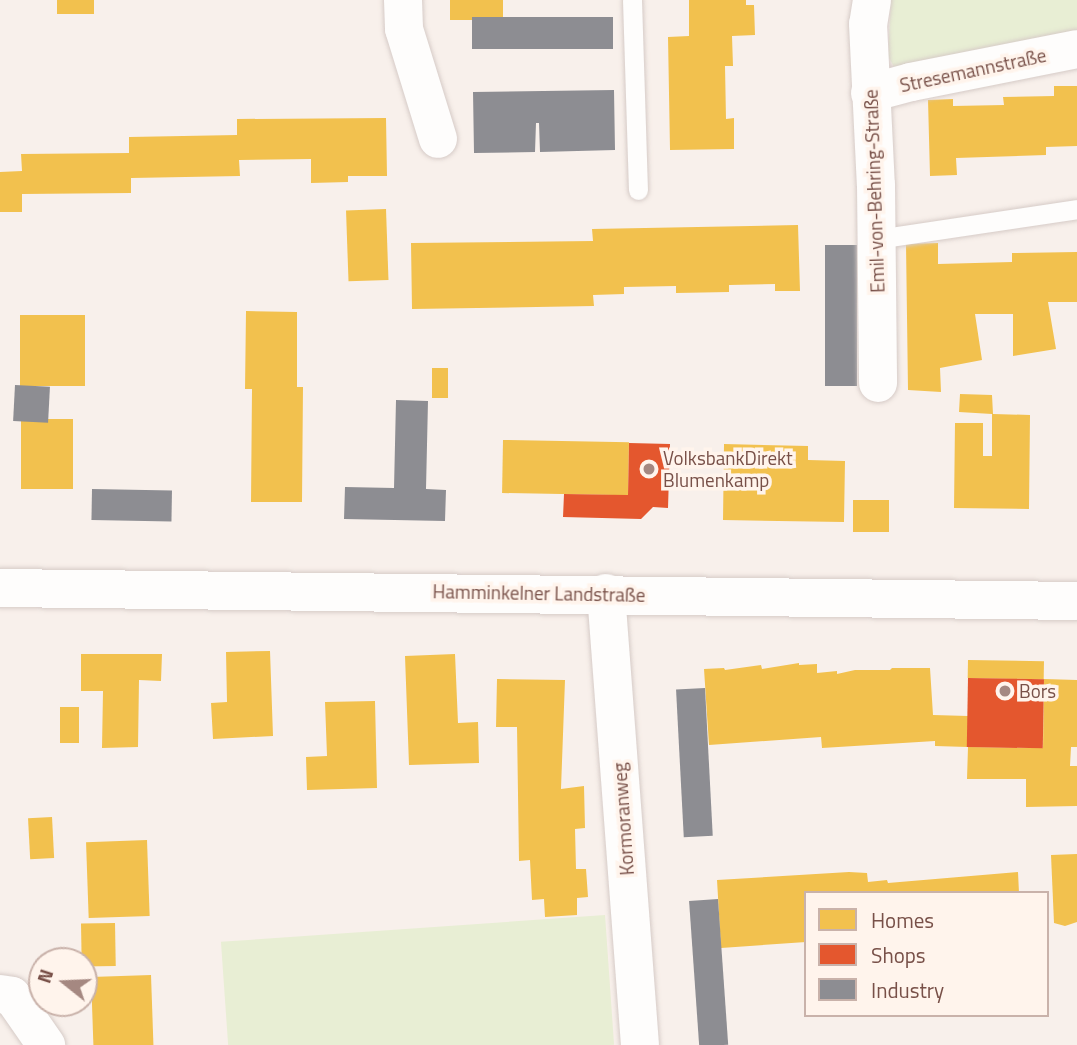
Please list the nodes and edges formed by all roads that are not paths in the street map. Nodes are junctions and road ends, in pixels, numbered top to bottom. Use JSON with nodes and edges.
{"nodes":[{"id":1,"x":403,"y":0,"type":"edge"},
{"id":2,"x":632,"y":0,"type":"edge"},
{"id":3,"x":872,"y":0,"type":"edge"},
{"id":4,"x":1077,"y":49,"type":"edge"},
{"id":5,"x":870,"y":93,"type":"junction"},
{"id":6,"x":438,"y":139,"type":"dead end"},
{"id":7,"x":638,"y":190,"type":"dead end"},
{"id":8,"x":1077,"y":209,"type":"edge"},
{"id":9,"x":877,"y":239,"type":"junction"},
{"id":10,"x":878,"y":383,"type":"dead end"},
{"id":11,"x":0,"y":587,"type":"edge"},
{"id":12,"x":606,"y":593,"type":"junction"},
{"id":13,"x":1077,"y":601,"type":"edge"},
{"id":14,"x":0,"y":994,"type":"edge"},
{"id":15,"x":46,"y":1045,"type":"edge"},
{"id":16,"x":640,"y":1045,"type":"edge"}],
"edges":[{"from":1,"to":6,"type":"street"},
{"from":2,"to":7,"type":"lane"},
{"from":3,"to":5,"type":"street","name":"Emil-von-Behring-Straße"},
{"from":4,"to":5,"type":"street","name":"Stresemannstraße"},
{"from":5,"to":9,"type":"street","name":"Emil-von-Behring-Straße"},
{"from":8,"to":9,"type":"lane"},
{"from":9,"to":10,"type":"street","name":"Emil-von-Behring-Straße"},
{"from":11,"to":12,"type":"street","name":"Hamminkelner Landstraße"},
{"from":12,"to":13,"type":"street","name":"Hamminkelner Landstraße"},
{"from":12,"to":16,"type":"street","name":"Kormoranweg"},
{"from":14,"to":15,"type":"street"}]}
